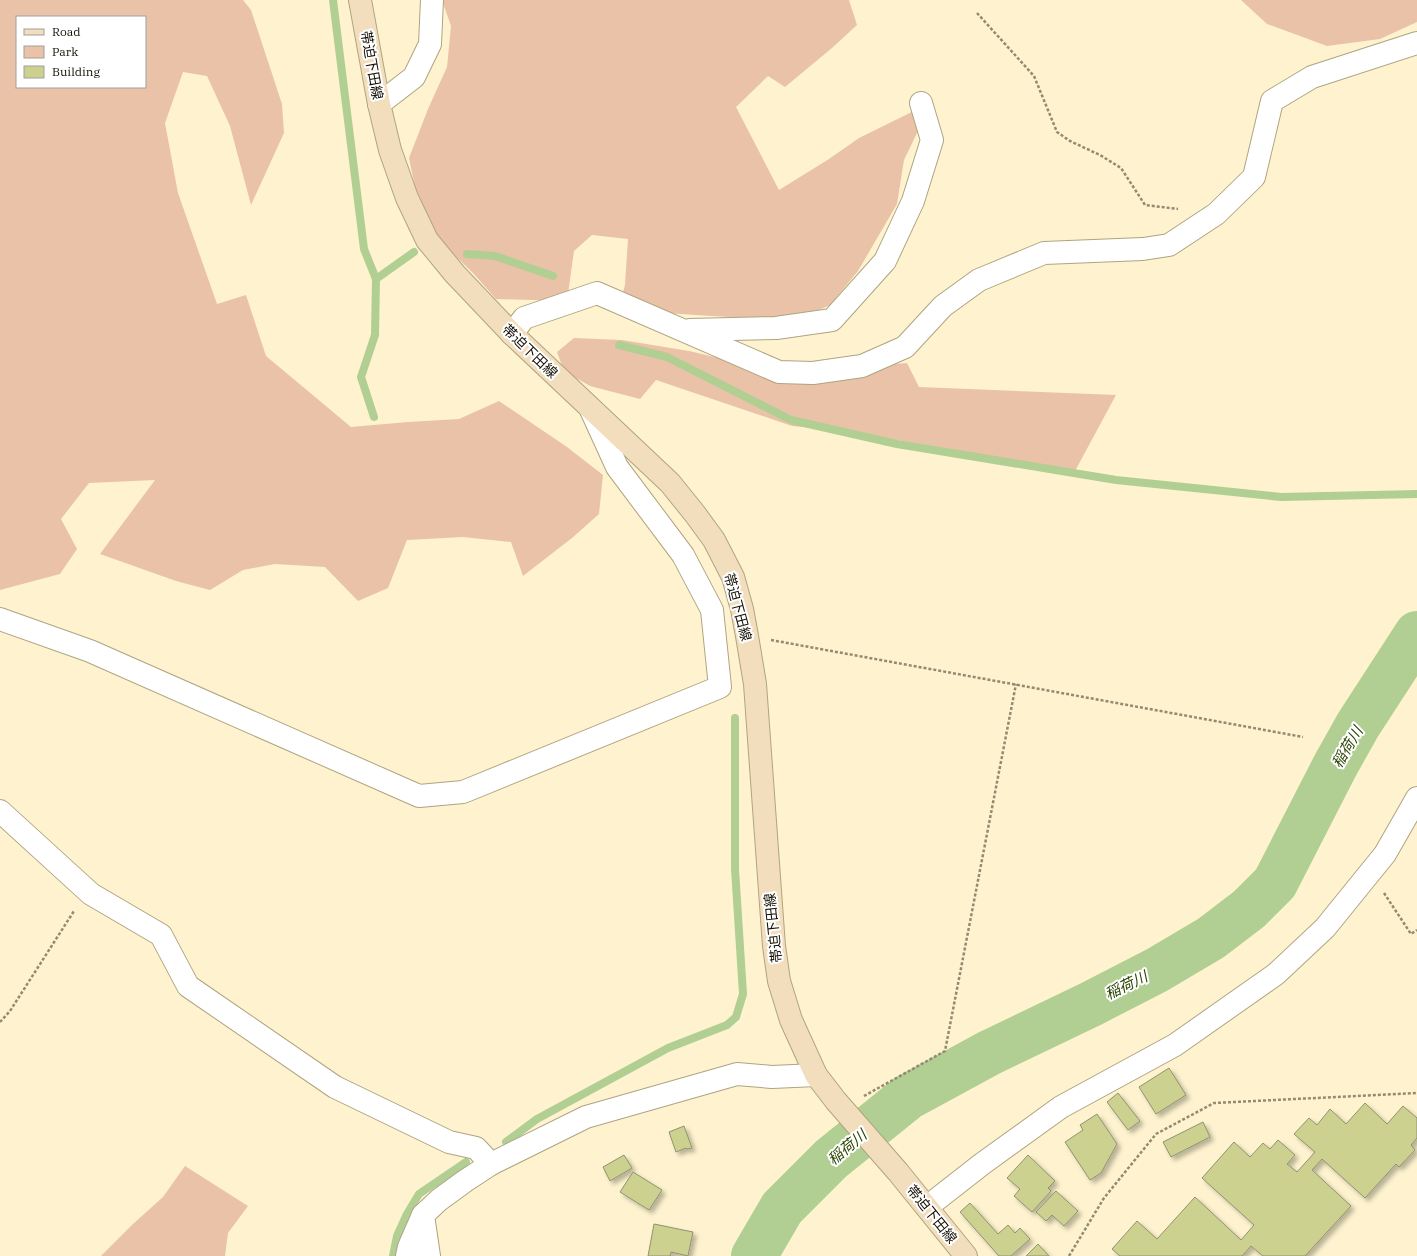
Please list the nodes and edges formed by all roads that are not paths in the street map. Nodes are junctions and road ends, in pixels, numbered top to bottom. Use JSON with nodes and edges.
{"nodes":[{"id":1,"x":360,"y":0,"type":"edge"},
{"id":2,"x":432,"y":0,"type":"edge"},
{"id":3,"x":1417,"y":43,"type":"edge"},
{"id":4,"x":921,"y":103,"type":"dead end"},
{"id":5,"x":379,"y":104,"type":"junction"},
{"id":6,"x":683,"y":330,"type":"junction"},
{"id":7,"x":512,"y":334,"type":"junction"},
{"id":8,"x":591,"y":410,"type":"junction"},
{"id":9,"x":0,"y":620,"type":"edge"},
{"id":10,"x":1417,"y":798,"type":"edge"},
{"id":11,"x":0,"y":811,"type":"edge"},
{"id":12,"x":816,"y":1075,"type":"junction"},
{"id":13,"x":491,"y":1164,"type":"junction"},
{"id":14,"x":927,"y":1207,"type":"junction"},
{"id":15,"x":423,"y":1215,"type":"junction"},
{"id":16,"x":407,"y":1256,"type":"edge"},
{"id":17,"x":429,"y":1256,"type":"edge"},
{"id":18,"x":966,"y":1256,"type":"edge"}],
"edges":[{"from":1,"to":5,"type":"main road","name":"帯迫下田線"},
{"from":2,"to":5,"type":"street"},
{"from":3,"to":6,"type":"street"},
{"from":4,"to":6,"type":"street"},
{"from":5,"to":7,"type":"main road","name":"帯迫下田線"},
{"from":6,"to":7,"type":"street"},
{"from":7,"to":8,"type":"main road","name":"帯迫下田線"},
{"from":8,"to":9,"type":"street"},
{"from":8,"to":12,"type":"main road","name":"帯迫下田線"},
{"from":10,"to":14,"type":"street"},
{"from":11,"to":13,"type":"street"},
{"from":12,"to":13,"type":"street"},
{"from":12,"to":14,"type":"main road","name":"帯迫下田線"},
{"from":13,"to":15,"type":"street"},
{"from":14,"to":18,"type":"main road","name":"帯迫下田線"},
{"from":15,"to":16,"type":"street"},
{"from":15,"to":17,"type":"street"}]}
